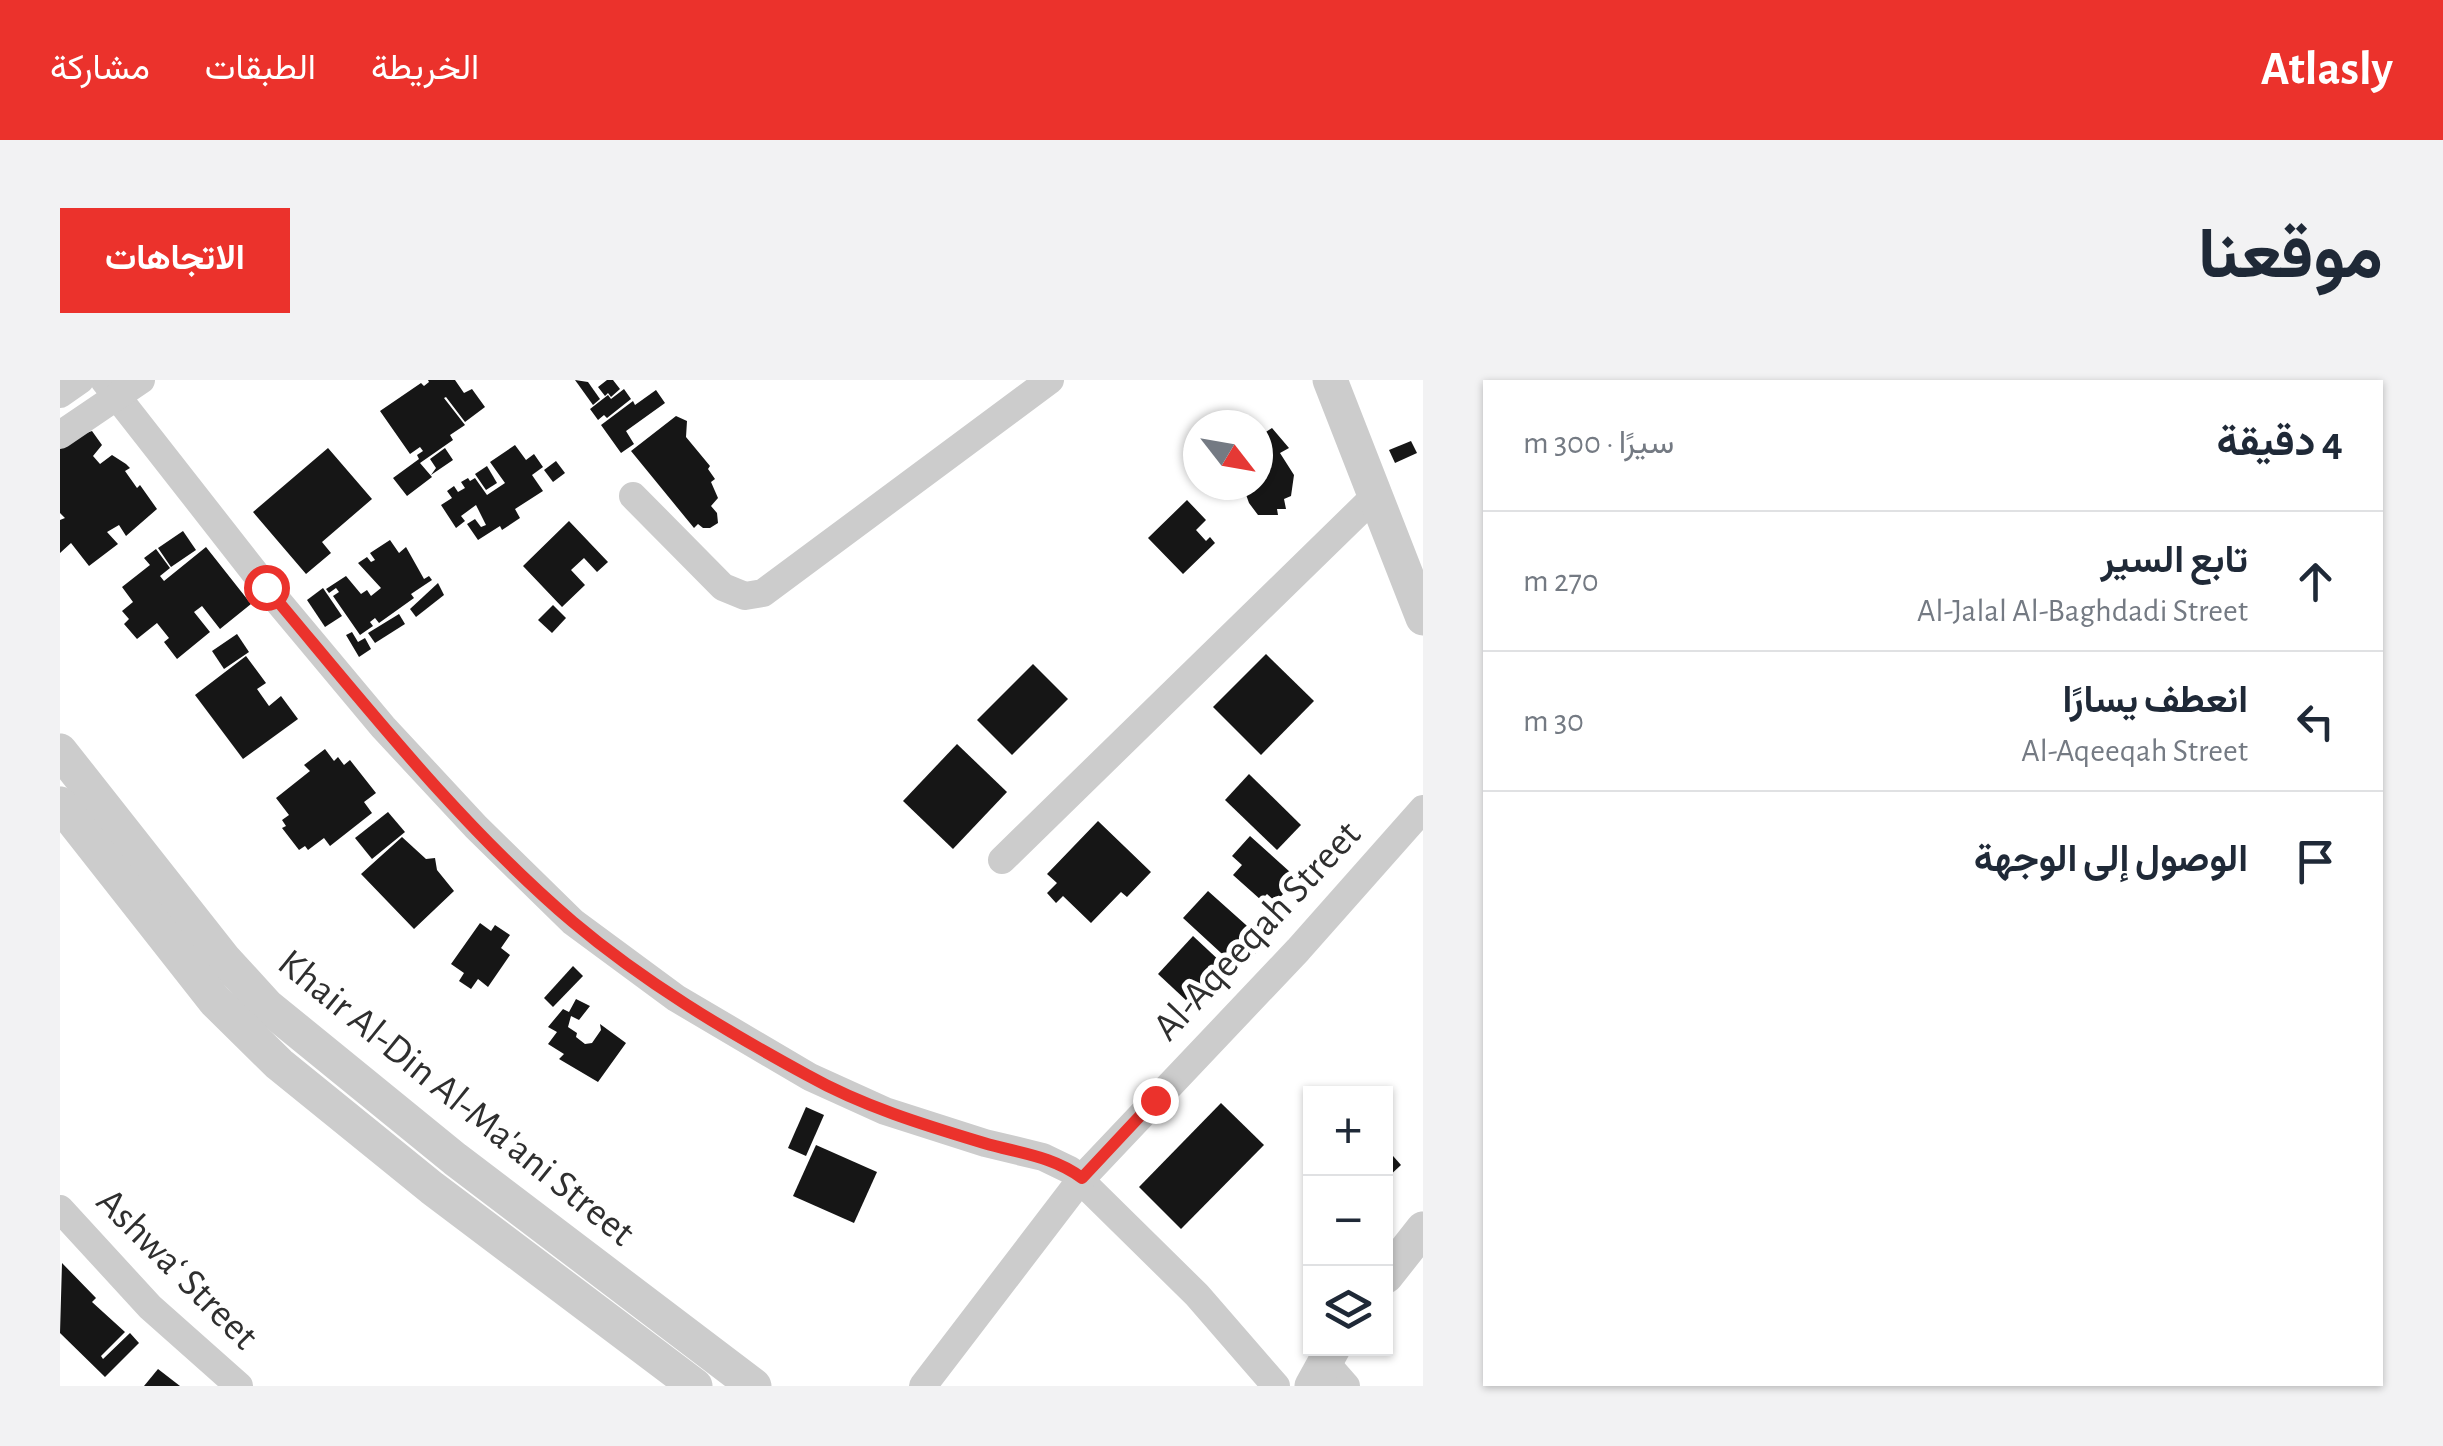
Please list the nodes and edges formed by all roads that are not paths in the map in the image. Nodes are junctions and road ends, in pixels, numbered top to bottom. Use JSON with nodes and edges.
{"nodes":[{"id":1,"x":80,"y":380,"type":"edge"},
{"id":2,"x":141,"y":380,"type":"edge"},
{"id":3,"x":1050,"y":380,"type":"edge"},
{"id":4,"x":1330,"y":380,"type":"edge"},
{"id":5,"x":110,"y":388,"type":"edge"},
{"id":6,"x":60,"y":394,"type":"edge"},
{"id":7,"x":60,"y":435,"type":"edge"},
{"id":8,"x":633,"y":496,"type":"dead end"},
{"id":9,"x":1376,"y":496,"type":"junction"},
{"id":10,"x":1423,"y":618,"type":"edge"},
{"id":11,"x":60,"y":751,"type":"edge"},
{"id":12,"x":60,"y":804,"type":"edge"},
{"id":13,"x":1423,"y":809,"type":"edge"},
{"id":14,"x":1002,"y":860,"type":"dead end"},
{"id":15,"x":1082,"y":1178,"type":"junction"},
{"id":16,"x":60,"y":1209,"type":"edge"},
{"id":17,"x":1423,"y":1229,"type":"edge"},
{"id":18,"x":1393,"y":1267,"type":"edge"},
{"id":19,"x":238,"y":1386,"type":"edge"},
{"id":20,"x":696,"y":1386,"type":"edge"},
{"id":21,"x":754,"y":1386,"type":"edge"},
{"id":22,"x":923,"y":1386,"type":"edge"},
{"id":23,"x":1276,"y":1386,"type":"edge"}],
"edges":[{"from":1,"to":6,"type":"street"},
{"from":2,"to":5,"type":"street"},
{"from":3,"to":8,"type":"street"},
{"from":4,"to":9,"type":"street"},
{"from":5,"to":7,"type":"street"},
{"from":5,"to":15,"type":"street"},
{"from":9,"to":10,"type":"street"},
{"from":9,"to":14,"type":"street"},
{"from":11,"to":21,"type":"street","name":"Khair Al-Din Al-Ma'ani Street"},
{"from":12,"to":20,"type":"street","name":"Khair Al-Din Al-Ma'ani Street"},
{"from":13,"to":15,"type":"street","name":"Al-Aqeeqah Street"},
{"from":15,"to":22,"type":"street","name":"Al-Aqeeqah Street"},
{"from":15,"to":23,"type":"street"},
{"from":16,"to":19,"type":"street","name":"Ashwa‘ Street"},
{"from":17,"to":18,"type":"street"}]}
